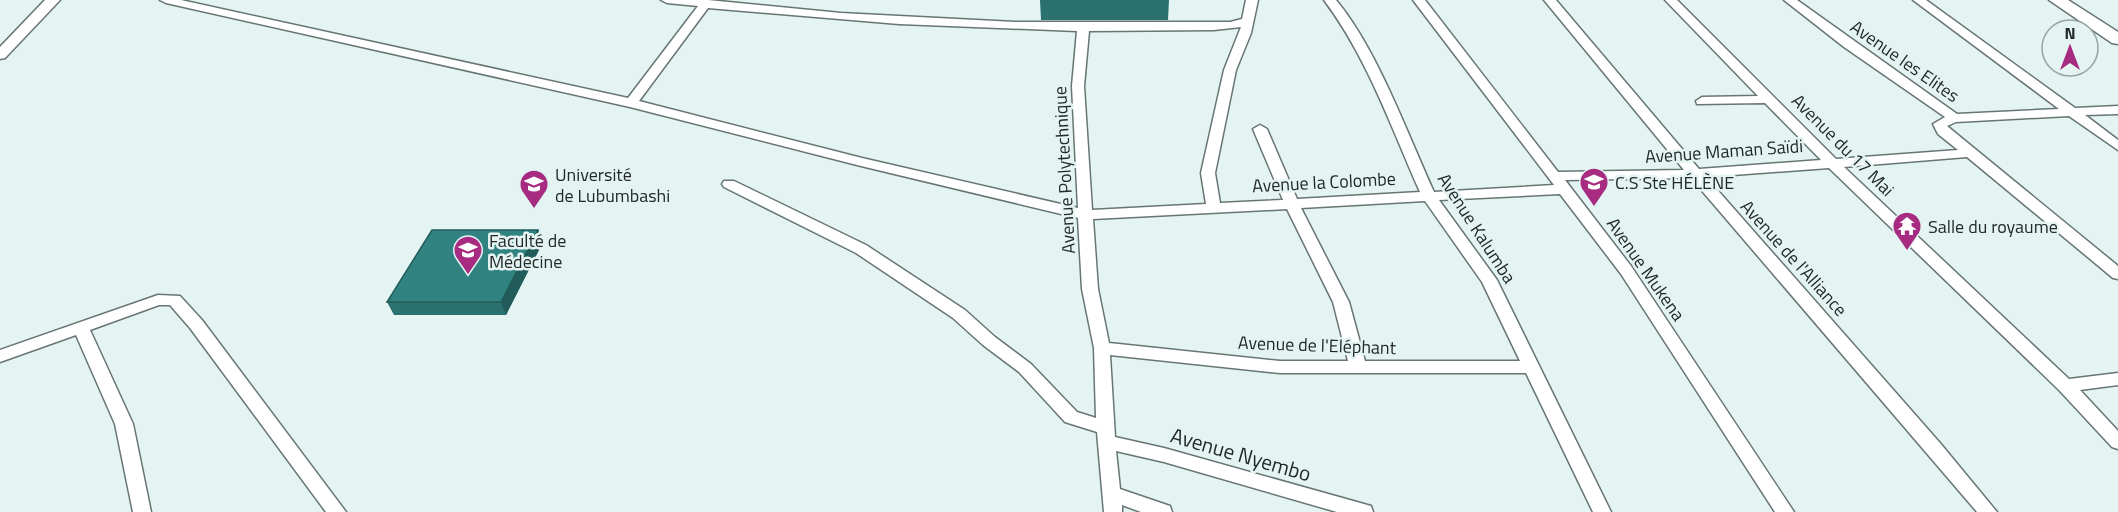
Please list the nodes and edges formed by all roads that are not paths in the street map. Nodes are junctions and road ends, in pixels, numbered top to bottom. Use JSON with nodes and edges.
{"nodes":[{"id":1,"x":54,"y":0,"type":"edge"},
{"id":2,"x":166,"y":0,"type":"edge"},
{"id":3,"x":667,"y":0,"type":"edge"},
{"id":4,"x":1252,"y":0,"type":"edge"},
{"id":5,"x":1330,"y":0,"type":"edge"},
{"id":6,"x":1419,"y":0,"type":"edge"},
{"id":7,"x":1550,"y":0,"type":"edge"},
{"id":8,"x":1671,"y":0,"type":"edge"},
{"id":9,"x":1790,"y":0,"type":"edge"},
{"id":10,"x":1919,"y":0,"type":"edge"},
{"id":11,"x":2057,"y":0,"type":"edge"},
{"id":12,"x":2073,"y":0,"type":"edge"},
{"id":13,"x":706,"y":3,"type":"junction"},
{"id":14,"x":1248,"y":21,"type":"junction"},
{"id":15,"x":1083,"y":27,"type":"junction"},
{"id":16,"x":2118,"y":28,"type":"edge"},
{"id":17,"x":2118,"y":39,"type":"edge"},
{"id":18,"x":0,"y":55,"type":"edge"},
{"id":19,"x":1769,"y":99,"type":"junction"},
{"id":20,"x":1702,"y":101,"type":"dead end"},
{"id":21,"x":631,"y":103,"type":"junction"},
{"id":22,"x":2118,"y":110,"type":"edge"},
{"id":23,"x":2074,"y":113,"type":"junction"},
{"id":24,"x":1954,"y":118,"type":"junction"},
{"id":25,"x":1260,"y":129,"type":"dead end"},
{"id":26,"x":2118,"y":146,"type":"edge"},
{"id":27,"x":1969,"y":153,"type":"junction"},
{"id":28,"x":1831,"y":162,"type":"junction"},
{"id":29,"x":1693,"y":174,"type":"junction"},
{"id":30,"x":1554,"y":176,"type":"junction"},
{"id":31,"x":729,"y":184,"type":"dead end"},
{"id":32,"x":1564,"y":189,"type":"junction"},
{"id":33,"x":1429,"y":196,"type":"junction"},
{"id":34,"x":1292,"y":205,"type":"junction"},
{"id":35,"x":1214,"y":207,"type":"junction"},
{"id":36,"x":1087,"y":215,"type":"junction"},
{"id":37,"x":2118,"y":274,"type":"edge"},
{"id":38,"x":80,"y":327,"type":"junction"},
{"id":39,"x":1102,"y":348,"type":"junction"},
{"id":40,"x":0,"y":356,"type":"edge"},
{"id":41,"x":1358,"y":367,"type":"junction"},
{"id":42,"x":1532,"y":367,"type":"junction"},
{"id":43,"x":2118,"y":379,"type":"edge"},
{"id":44,"x":2065,"y":386,"type":"junction"},
{"id":45,"x":1106,"y":435,"type":"junction"},
{"id":46,"x":2118,"y":442,"type":"edge"},
{"id":47,"x":1110,"y":493,"type":"junction"},
{"id":48,"x":142,"y":512,"type":"edge"},
{"id":49,"x":337,"y":512,"type":"edge"},
{"id":50,"x":1113,"y":512,"type":"edge"},
{"id":51,"x":1163,"y":512,"type":"edge"},
{"id":52,"x":1364,"y":512,"type":"edge"},
{"id":53,"x":1602,"y":512,"type":"edge"},
{"id":54,"x":1785,"y":512,"type":"edge"},
{"id":55,"x":1988,"y":512,"type":"edge"}],
"edges":[{"from":1,"to":18,"type":"main road"},
{"from":2,"to":21,"type":"street","name":"Avenue la Colombe"},
{"from":3,"to":13,"type":"street"},
{"from":4,"to":14,"type":"street"},
{"from":5,"to":33,"type":"street","name":"Avenue Kalumba"},
{"from":6,"to":30,"type":"street","name":"Avenue Mukena"},
{"from":7,"to":29,"type":"street","name":"Avenue de l'Alliance"},
{"from":8,"to":19,"type":"street","name":"Avenue du 17 Mai"},
{"from":9,"to":24,"type":"street","name":"Avenue les Elites"},
{"from":10,"to":23,"type":"street"},
{"from":11,"to":17,"type":"highway"},
{"from":12,"to":16,"type":"highway"},
{"from":13,"to":15,"type":"street"},
{"from":13,"to":21,"type":"street"},
{"from":14,"to":15,"type":"street"},
{"from":14,"to":35,"type":"street"},
{"from":15,"to":36,"type":"street","name":"Avenue Polytechnique"},
{"from":19,"to":20,"type":"street"},
{"from":19,"to":28,"type":"street","name":"Avenue du 17 Mai"},
{"from":21,"to":36,"type":"street","name":"Avenue la Colombe"},
{"from":22,"to":23,"type":"street","name":"Avenue les Elites"},
{"from":23,"to":24,"type":"street","name":"Avenue les Elites"},
{"from":23,"to":26,"type":"street"},
{"from":24,"to":27,"type":"street"},
{"from":25,"to":34,"type":"street"},
{"from":27,"to":28,"type":"street","name":"Avenue Maman Saïdi"},
{"from":27,"to":37,"type":"street"},
{"from":28,"to":29,"type":"street","name":"Avenue Maman Saïdi"},
{"from":28,"to":44,"type":"street","name":"Avenue du 17 Mai"},
{"from":29,"to":30,"type":"street","name":"Avenue Maman Saïdi"},
{"from":29,"to":55,"type":"street","name":"Avenue de l'Alliance"},
{"from":30,"to":32,"type":"street","name":"Avenue Mukena"},
{"from":31,"to":45,"type":"street","name":"Avenue Nyembo"},
{"from":32,"to":33,"type":"street","name":"Avenue la Colombe"},
{"from":32,"to":54,"type":"street","name":"Avenue Mukena"},
{"from":33,"to":34,"type":"street","name":"Avenue la Colombe"},
{"from":33,"to":42,"type":"street","name":"Avenue Kalumba"},
{"from":34,"to":35,"type":"street","name":"Avenue la Colombe"},
{"from":34,"to":41,"type":"street"},
{"from":35,"to":36,"type":"street","name":"Avenue la Colombe"},
{"from":36,"to":39,"type":"street","name":"Avenue Polytechnique"},
{"from":38,"to":40,"type":"street"},
{"from":38,"to":48,"type":"street"},
{"from":38,"to":49,"type":"street"},
{"from":39,"to":41,"type":"street","name":"Avenue de l'Eléphant"},
{"from":39,"to":45,"type":"street","name":"Avenue Polytechnique"},
{"from":41,"to":42,"type":"street","name":"Avenue de l'Eléphant"},
{"from":42,"to":53,"type":"street","name":"Avenue Kalumba"},
{"from":43,"to":44,"type":"street"},
{"from":44,"to":46,"type":"street","name":"Avenue du 17 Mai"},
{"from":45,"to":47,"type":"street","name":"Avenue Polytechnique"},
{"from":45,"to":52,"type":"street","name":"Avenue Nyembo"},
{"from":47,"to":50,"type":"street","name":"Avenue Polytechnique"},
{"from":47,"to":51,"type":"street"}]}
